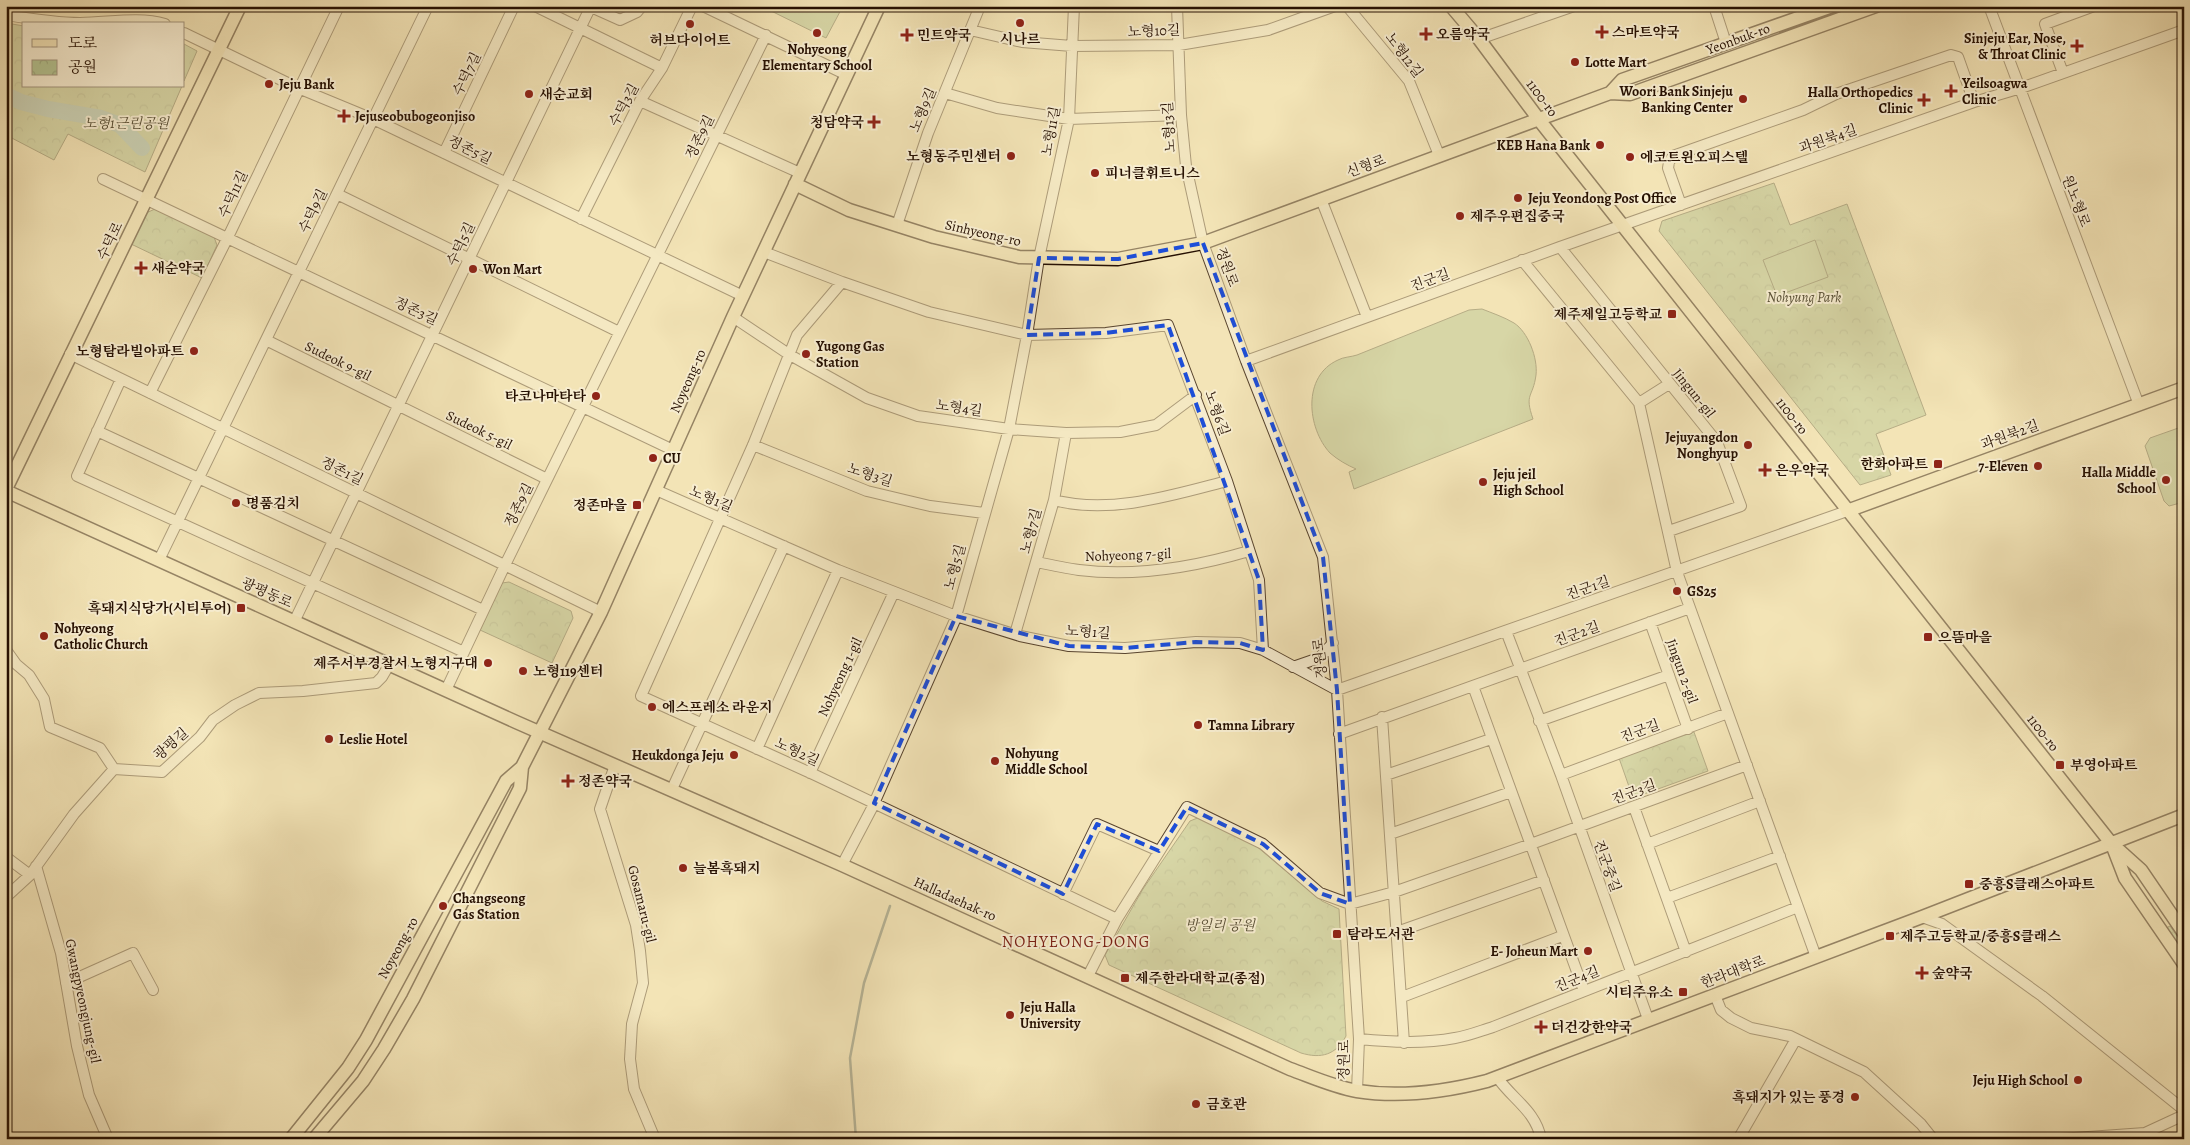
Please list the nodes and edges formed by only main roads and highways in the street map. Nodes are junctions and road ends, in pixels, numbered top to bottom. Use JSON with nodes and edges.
{"nodes":[{"id":1,"x":240,"y":6,"type":"edge"},
{"id":2,"x":879,"y":6,"type":"edge"},
{"id":3,"x":1451,"y":6,"type":"edge"},
{"id":4,"x":1832,"y":6,"type":"edge"},
{"id":5,"x":1876,"y":6,"type":"edge"},
{"id":6,"x":1610,"y":93,"type":"junction"},
{"id":7,"x":1540,"y":120,"type":"junction"},
{"id":8,"x":797,"y":179,"type":"junction"},
{"id":9,"x":1203,"y":244,"type":"joint"},
{"id":10,"x":2184,"y":388,"type":"edge"},
{"id":11,"x":6,"y":490,"type":"edge"},
{"id":12,"x":1847,"y":511,"type":"junction"},
{"id":13,"x":540,"y":733,"type":"junction"},
{"id":14,"x":522,"y":767,"type":"junction"},
{"id":15,"x":2184,"y":815,"type":"edge"},
{"id":16,"x":2111,"y":843,"type":"junction"},
{"id":17,"x":2184,"y":933,"type":"edge"},
{"id":18,"x":2184,"y":964,"type":"edge"},
{"id":19,"x":1357,"y":1091,"type":"joint"},
{"id":20,"x":291,"y":1139,"type":"edge"},
{"id":21,"x":314,"y":1139,"type":"edge"}],
"edges":[{"from":1,"to":11,"type":"main road","name":"수덕로"},
{"from":2,"to":8,"type":"main road","name":"Noyeong-ro"},
{"from":3,"to":7,"type":"main road","name":"1100-ro"},
{"from":4,"to":6,"type":"main road","name":"Yeonbuk-ro"},
{"from":5,"to":6,"type":"main road","name":"Yeonbuk-ro"},
{"from":6,"to":7,"type":"main road","name":"Yeonbuk-ro"},
{"from":7,"to":9,"type":"main road","name":"신형로"},
{"from":7,"to":12,"type":"main road","name":"1100-ro"},
{"from":8,"to":9,"type":"main road","name":"Sinhyeong-ro"},
{"from":8,"to":13,"type":"main road","name":"Noyeong-ro"},
{"from":10,"to":12,"type":"main road","name":"과원북2길"},
{"from":11,"to":13,"type":"main road","name":"광평동로"},
{"from":12,"to":16,"type":"main road","name":"1100-ro"},
{"from":13,"to":14,"type":"main road","name":"Noyeong-ro"},
{"from":13,"to":19,"type":"main road","name":"Halladaehak-ro"},
{"from":14,"to":20,"type":"main road","name":"Noyeong-ro"},
{"from":14,"to":21,"type":"main road","name":"Noyeong-ro"},
{"from":15,"to":16,"type":"main road","name":"한라대학로"},
{"from":16,"to":17,"type":"main road","name":"1100-ro"},
{"from":16,"to":18,"type":"main road","name":"1100-ro"},
{"from":16,"to":19,"type":"main road","name":"한라대학로"}]}
